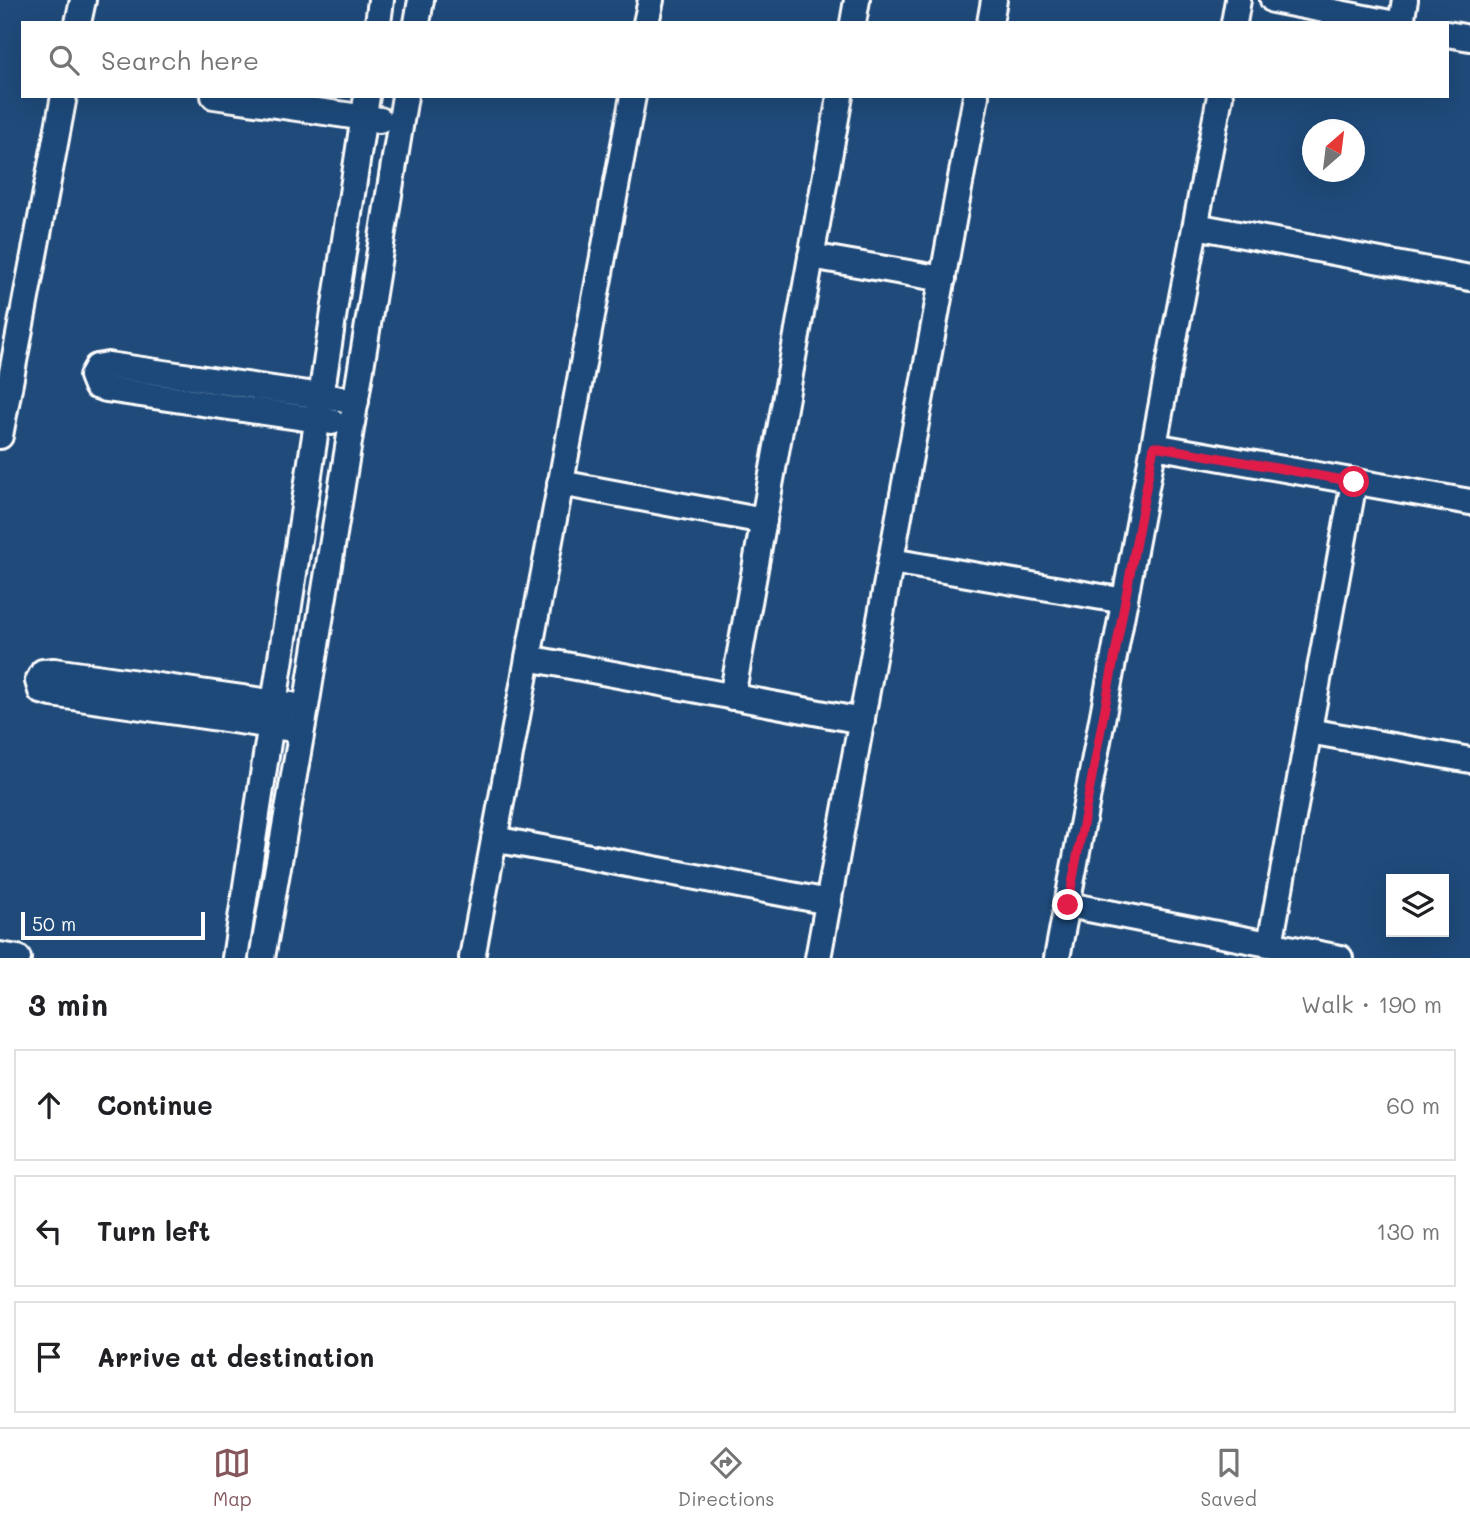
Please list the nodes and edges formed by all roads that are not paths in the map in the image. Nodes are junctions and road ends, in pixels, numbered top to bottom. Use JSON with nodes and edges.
{"nodes":[{"id":1,"x":83,"y":0,"type":"edge"},
{"id":2,"x":382,"y":0,"type":"edge"},
{"id":3,"x":421,"y":0,"type":"edge"},
{"id":4,"x":651,"y":0,"type":"edge"},
{"id":5,"x":858,"y":0,"type":"edge"},
{"id":6,"x":994,"y":0,"type":"edge"},
{"id":7,"x":1238,"y":0,"type":"edge"},
{"id":8,"x":1273,"y":0,"type":"edge"},
{"id":9,"x":1405,"y":0,"type":"edge"},
{"id":10,"x":78,"y":21,"type":"edge"},
{"id":11,"x":378,"y":21,"type":"edge"},
{"id":12,"x":417,"y":21,"type":"edge"},
{"id":13,"x":646,"y":21,"type":"edge"},
{"id":14,"x":853,"y":21,"type":"edge"},
{"id":15,"x":989,"y":21,"type":"edge"},
{"id":16,"x":1234,"y":21,"type":"edge"},
{"id":17,"x":1380,"y":21,"type":"edge"},
{"id":18,"x":1401,"y":21,"type":"edge"},
{"id":19,"x":1449,"y":34,"type":"edge"},
{"id":20,"x":1470,"y":38,"type":"edge"},
{"id":21,"x":64,"y":98,"type":"edge"},
{"id":22,"x":241,"y":98,"type":"edge"},
{"id":23,"x":384,"y":98,"type":"edge"},
{"id":24,"x":633,"y":98,"type":"edge"},
{"id":25,"x":840,"y":98,"type":"edge"},
{"id":26,"x":976,"y":98,"type":"edge"},
{"id":27,"x":1220,"y":98,"type":"edge"},
{"id":28,"x":365,"y":107,"type":"edge"},
{"id":29,"x":404,"y":107,"type":"edge"},
{"id":30,"x":1195,"y":226,"type":"junction"},
{"id":31,"x":811,"y":256,"type":"junction"},
{"id":32,"x":1470,"y":278,"type":"edge"},
{"id":33,"x":943,"y":279,"type":"junction"},
{"id":34,"x":319,"y":408,"type":"junction"},
{"id":35,"x":354,"y":413,"type":"junction"},
{"id":36,"x":0,"y":436,"type":"edge"},
{"id":37,"x":1154,"y":446,"type":"junction"},
{"id":38,"x":1354,"y":482,"type":"junction"},
{"id":39,"x":560,"y":483,"type":"junction"},
{"id":40,"x":1470,"y":502,"type":"edge"},
{"id":41,"x":764,"y":521,"type":"junction"},
{"id":42,"x":891,"y":561,"type":"junction"},
{"id":43,"x":1125,"y":601,"type":"junction"},
{"id":44,"x":528,"y":658,"type":"junction"},
{"id":45,"x":732,"y":697,"type":"junction"},
{"id":46,"x":273,"y":715,"type":"junction"},
{"id":47,"x":304,"y":719,"type":"junction"},
{"id":48,"x":862,"y":722,"type":"junction"},
{"id":49,"x":1309,"y":731,"type":"junction"},
{"id":50,"x":1470,"y":760,"type":"edge"},
{"id":51,"x":494,"y":839,"type":"junction"},
{"id":52,"x":829,"y":902,"type":"junction"},
{"id":53,"x":1068,"y":905,"type":"junction"},
{"id":54,"x":1270,"y":944,"type":"junction"},
{"id":55,"x":0,"y":955,"type":"edge"},
{"id":56,"x":18,"y":958,"type":"edge"},
{"id":57,"x":236,"y":958,"type":"edge"},
{"id":58,"x":262,"y":958,"type":"edge"},
{"id":59,"x":472,"y":958,"type":"edge"},
{"id":60,"x":818,"y":958,"type":"edge"},
{"id":61,"x":1058,"y":958,"type":"edge"},
{"id":62,"x":1340,"y":958,"type":"edge"}],
"edges":[{"from":1,"to":10,"type":"street"},
{"from":2,"to":11,"type":"street"},
{"from":3,"to":12,"type":"street"},
{"from":4,"to":13,"type":"street"},
{"from":5,"to":14,"type":"street"},
{"from":6,"to":15,"type":"street"},
{"from":7,"to":16,"type":"street"},
{"from":8,"to":17,"type":"street"},
{"from":9,"to":18,"type":"street"},
{"from":19,"to":20,"type":"street"},
{"from":21,"to":36,"type":"street"},
{"from":22,"to":28,"type":"street"},
{"from":23,"to":29,"type":"street"},
{"from":24,"to":39,"type":"street"},
{"from":25,"to":31,"type":"street"},
{"from":26,"to":33,"type":"street"},
{"from":27,"to":30,"type":"street"},
{"from":28,"to":29,"type":"street"},
{"from":28,"to":34,"type":"street"},
{"from":29,"to":35,"type":"street"},
{"from":30,"to":32,"type":"street"},
{"from":30,"to":37,"type":"street"},
{"from":31,"to":33,"type":"street"},
{"from":31,"to":41,"type":"street"},
{"from":33,"to":42,"type":"street"},
{"from":34,"to":34,"type":"street"},
{"from":34,"to":35,"type":"street"},
{"from":34,"to":46,"type":"street"},
{"from":35,"to":47,"type":"street"},
{"from":37,"to":38,"type":"street"},
{"from":37,"to":43,"type":"street"},
{"from":38,"to":40,"type":"street"},
{"from":38,"to":49,"type":"street"},
{"from":39,"to":41,"type":"street"},
{"from":39,"to":44,"type":"street"},
{"from":41,"to":45,"type":"street"},
{"from":42,"to":43,"type":"street"},
{"from":42,"to":48,"type":"street"},
{"from":43,"to":53,"type":"street"},
{"from":44,"to":45,"type":"street"},
{"from":44,"to":51,"type":"street"},
{"from":45,"to":48,"type":"street"},
{"from":46,"to":46,"type":"street"},
{"from":46,"to":47,"type":"street"},
{"from":46,"to":57,"type":"street"},
{"from":47,"to":58,"type":"street"},
{"from":48,"to":52,"type":"street"},
{"from":49,"to":50,"type":"street"},
{"from":49,"to":54,"type":"street"},
{"from":51,"to":52,"type":"street"},
{"from":51,"to":59,"type":"street"},
{"from":52,"to":60,"type":"street"},
{"from":53,"to":54,"type":"street"},
{"from":53,"to":61,"type":"street"},
{"from":54,"to":62,"type":"street"},
{"from":55,"to":56,"type":"street"}]}
